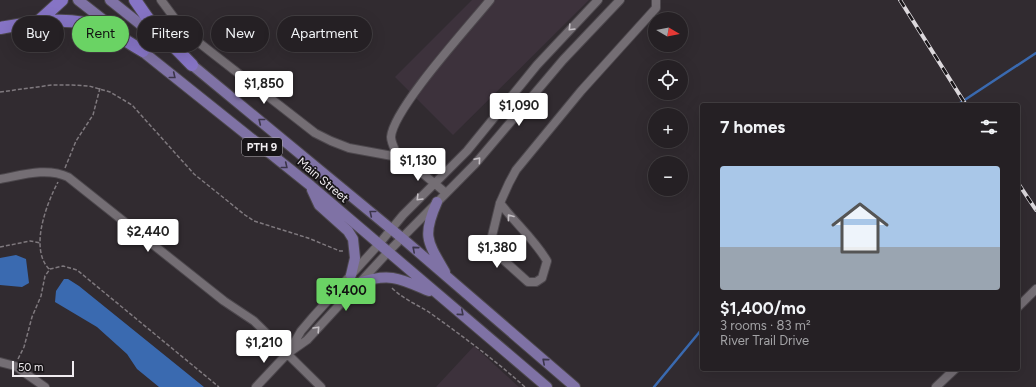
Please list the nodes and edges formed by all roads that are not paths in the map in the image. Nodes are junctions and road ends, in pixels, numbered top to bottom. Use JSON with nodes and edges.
{"nodes":[{"id":1,"x":62,"y":0,"type":"edge"},
{"id":2,"x":78,"y":0,"type":"edge"},
{"id":3,"x":110,"y":0,"type":"edge"},
{"id":4,"x":135,"y":0,"type":"edge"},
{"id":5,"x":161,"y":0,"type":"edge"},
{"id":6,"x":490,"y":0,"type":"edge"},
{"id":7,"x":598,"y":0,"type":"edge"},
{"id":8,"x":620,"y":0,"type":"edge"},
{"id":9,"x":656,"y":0,"type":"edge"},
{"id":10,"x":44,"y":16,"type":"edge"},
{"id":11,"x":64,"y":20,"type":"edge"},
{"id":12,"x":12,"y":26,"type":"edge"},
{"id":13,"x":0,"y":28,"type":"edge"},
{"id":14,"x":137,"y":46,"type":"edge"},
{"id":15,"x":137,"y":48,"type":"edge"},
{"id":16,"x":144,"y":52,"type":"edge"},
{"id":17,"x":192,"y":65,"type":"junction"},
{"id":18,"x":398,"y":157,"type":"junction"},
{"id":19,"x":0,"y":179,"type":"edge"},
{"id":20,"x":434,"y":183,"type":"junction"},
{"id":21,"x":311,"y":186,"type":"junction"},
{"id":22,"x":446,"y":193,"type":"junction"},
{"id":23,"x":437,"y":202,"type":"junction"},
{"id":24,"x":500,"y":202,"type":"junction"},
{"id":25,"x":392,"y":229,"type":"junction"},
{"id":26,"x":402,"y":238,"type":"junction"},
{"id":27,"x":379,"y":244,"type":"junction"},
{"id":28,"x":388,"y":252,"type":"junction"},
{"id":29,"x":351,"y":275,"type":"junction"},
{"id":30,"x":449,"y":279,"type":"junction"},
{"id":31,"x":359,"y":284,"type":"junction"},
{"id":32,"x":1036,"y":289,"type":"edge"},
{"id":33,"x":439,"y":295,"type":"junction"},
{"id":34,"x":1020,"y":305,"type":"edge"},
{"id":35,"x":287,"y":354,"type":"junction"},
{"id":36,"x":0,"y":362,"type":"edge"},
{"id":37,"x":953,"y":371,"type":"edge"},
{"id":38,"x":570,"y":385,"type":"edge"},
{"id":39,"x":45,"y":387,"type":"edge"},
{"id":40,"x":256,"y":387,"type":"edge"},
{"id":41,"x":321,"y":387,"type":"edge"},
{"id":42,"x":547,"y":387,"type":"edge"},
{"id":43,"x":936,"y":387,"type":"edge"}],
"edges":[{"from":1,"to":10,"type":"highway"},
{"from":2,"to":14,"type":"main road","name":"Main Street","number":"PTH 9"},
{"from":3,"to":17,"type":"main road","name":"Main Street","number":"PTH 9"},
{"from":4,"to":17,"type":"highway"},
{"from":5,"to":18,"type":"street"},
{"from":6,"to":18,"type":"street"},
{"from":7,"to":20,"type":"street","one_way":true},
{"from":22,"to":8,"type":"street","one_way":true},
{"from":9,"to":24,"type":"street"},
{"from":11,"to":15,"type":"highway"},
{"from":12,"to":13,"type":"highway"},
{"from":16,"to":21,"type":"main road","name":"Main Street","number":"PTH 9","one_way":true},
{"from":25,"to":17,"type":"main road","name":"Main Street","number":"PTH 9","one_way":true},
{"from":18,"to":20,"type":"street"},
{"from":19,"to":35,"type":"street"},
{"from":20,"to":22,"type":"street"},
{"from":20,"to":25,"type":"street","one_way":true},
{"from":21,"to":27,"type":"main road","name":"Main Street","number":"PTH 9"},
{"from":21,"to":29,"type":"main road"},
{"from":22,"to":23,"type":"street"},
{"from":23,"to":26,"type":"street"},
{"from":23,"to":30,"type":"main road"},
{"from":24,"to":24,"type":"street","one_way":true},
{"from":25,"to":26,"type":"main road","name":"Main Street","number":"PTH 9"},
{"from":25,"to":27,"type":"street"},
{"from":26,"to":28,"type":"street"},
{"from":30,"to":26,"type":"main road","name":"Main Street","number":"PTH 9","one_way":true},
{"from":27,"to":28,"type":"main road","name":"Main Street","number":"PTH 9"},
{"from":27,"to":29,"type":"street"},
{"from":28,"to":31,"type":"street"},
{"from":28,"to":33,"type":"main road","name":"Main Street","number":"PTH 9"},
{"from":29,"to":35,"type":"street"},
{"from":38,"to":30,"type":"main road","name":"Main Street","number":"PTH 9","one_way":true},
{"from":31,"to":33,"type":"main road"},
{"from":35,"to":31,"type":"street","one_way":true},
{"from":32,"to":34,"type":"street"},
{"from":33,"to":42,"type":"main road","name":"Main Street","number":"PTH 9","one_way":true},
{"from":35,"to":40,"type":"street"},
{"from":35,"to":41,"type":"street"},
{"from":36,"to":39,"type":"street"},
{"from":37,"to":43,"type":"street"}]}
